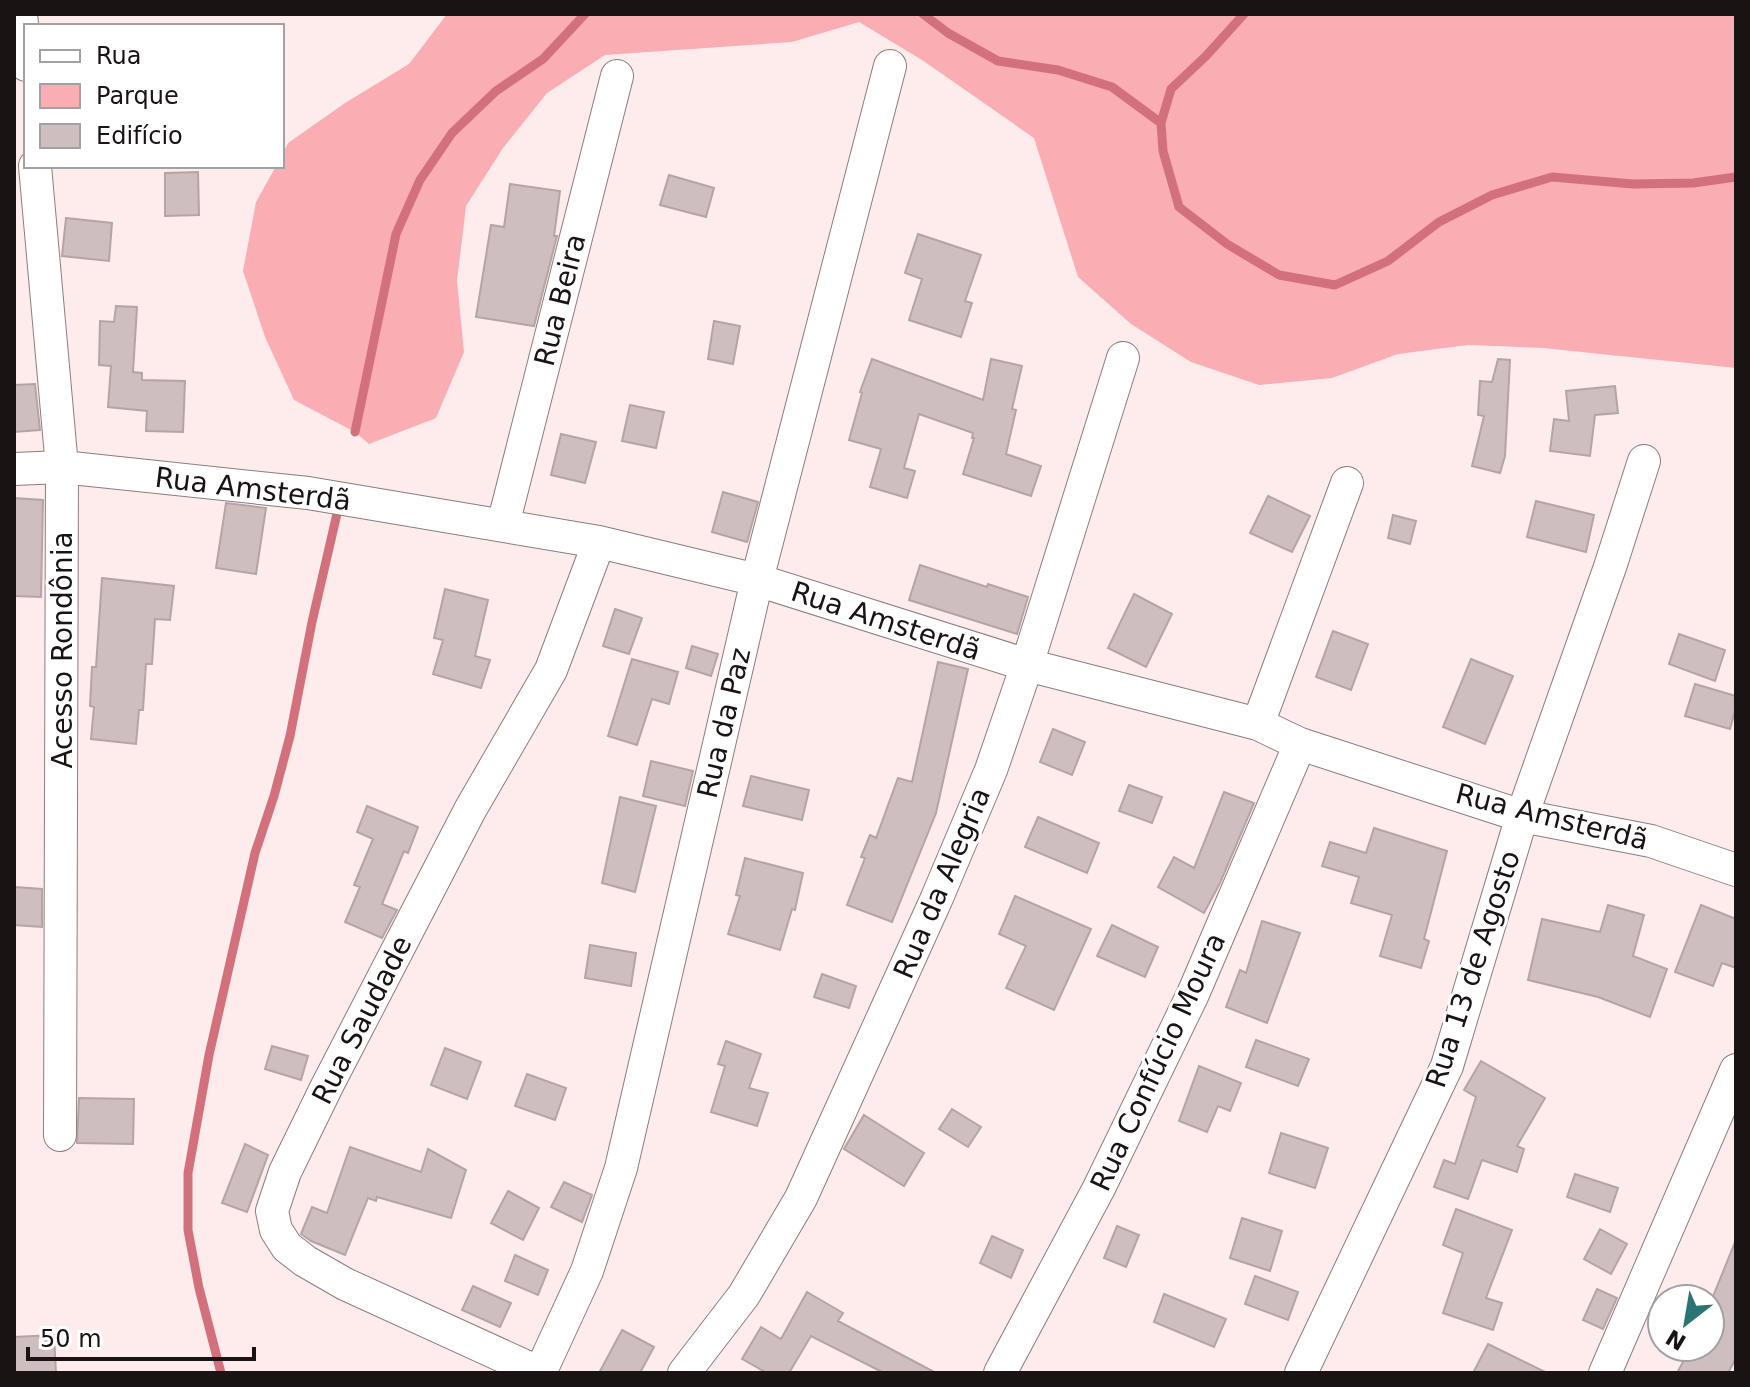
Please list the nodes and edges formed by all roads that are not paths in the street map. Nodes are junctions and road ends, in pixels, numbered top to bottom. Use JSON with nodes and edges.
{"nodes":[{"id":1,"x":21,"y":14,"type":"edge"},
{"id":2,"x":24,"y":45,"type":"edge"},
{"id":3,"x":890,"y":66,"type":"dead end"},
{"id":4,"x":617,"y":76,"type":"dead end"},
{"id":5,"x":35,"y":168,"type":"edge"},
{"id":6,"x":1123,"y":358,"type":"dead end"},
{"id":7,"x":1644,"y":461,"type":"dead end"},
{"id":8,"x":62,"y":467,"type":"junction"},
{"id":9,"x":14,"y":469,"type":"edge"},
{"id":10,"x":1347,"y":483,"type":"dead end"},
{"id":11,"x":503,"y":525,"type":"junction"},
{"id":12,"x":599,"y":542,"type":"junction"},
{"id":13,"x":757,"y":580,"type":"junction"},
{"id":14,"x":1027,"y":665,"type":"junction"},
{"id":15,"x":1258,"y":724,"type":"junction"},
{"id":16,"x":1300,"y":744,"type":"junction"},
{"id":17,"x":1522,"y":816,"type":"junction"},
{"id":18,"x":1736,"y":870,"type":"edge"},
{"id":19,"x":1736,"y":1070,"type":"edge"},
{"id":20,"x":60,"y":1135,"type":"dead end"},
{"id":21,"x":540,"y":1373,"type":"edge"},
{"id":22,"x":684,"y":1373,"type":"edge"},
{"id":23,"x":1000,"y":1373,"type":"edge"},
{"id":24,"x":1301,"y":1373,"type":"edge"},
{"id":25,"x":1605,"y":1373,"type":"edge"}],
"edges":[{"from":1,"to":2,"type":"street"},
{"from":3,"to":13,"type":"street","name":"Rua da Paz"},
{"from":4,"to":11,"type":"street","name":"Rua Beira"},
{"from":5,"to":8,"type":"street","name":"Acesso Rondônia"},
{"from":6,"to":14,"type":"street","name":"Rua da Alegria"},
{"from":7,"to":17,"type":"street","name":"Rua 13 de Agosto"},
{"from":8,"to":9,"type":"street","name":"Rua Amsterdã"},
{"from":8,"to":11,"type":"street","name":"Rua Amsterdã"},
{"from":8,"to":20,"type":"street","name":"Acesso Rondônia"},
{"from":10,"to":15,"type":"street"},
{"from":11,"to":12,"type":"street","name":"Rua Amsterdã"},
{"from":12,"to":13,"type":"street","name":"Rua Amsterdã"},
{"from":12,"to":21,"type":"street","name":"Rua Saudade"},
{"from":13,"to":14,"type":"street","name":"Rua Amsterdã"},
{"from":13,"to":21,"type":"street","name":"Rua da Paz"},
{"from":14,"to":15,"type":"street","name":"Rua Amsterdã"},
{"from":14,"to":22,"type":"street","name":"Rua da Alegria"},
{"from":15,"to":16,"type":"street","name":"Rua Amsterdã"},
{"from":16,"to":17,"type":"street","name":"Rua Amsterdã"},
{"from":16,"to":23,"type":"street","name":"Rua Confúcio Moura"},
{"from":17,"to":18,"type":"street","name":"Rua Amsterdã"},
{"from":17,"to":24,"type":"street","name":"Rua 13 de Agosto"},
{"from":19,"to":25,"type":"street"}]}
